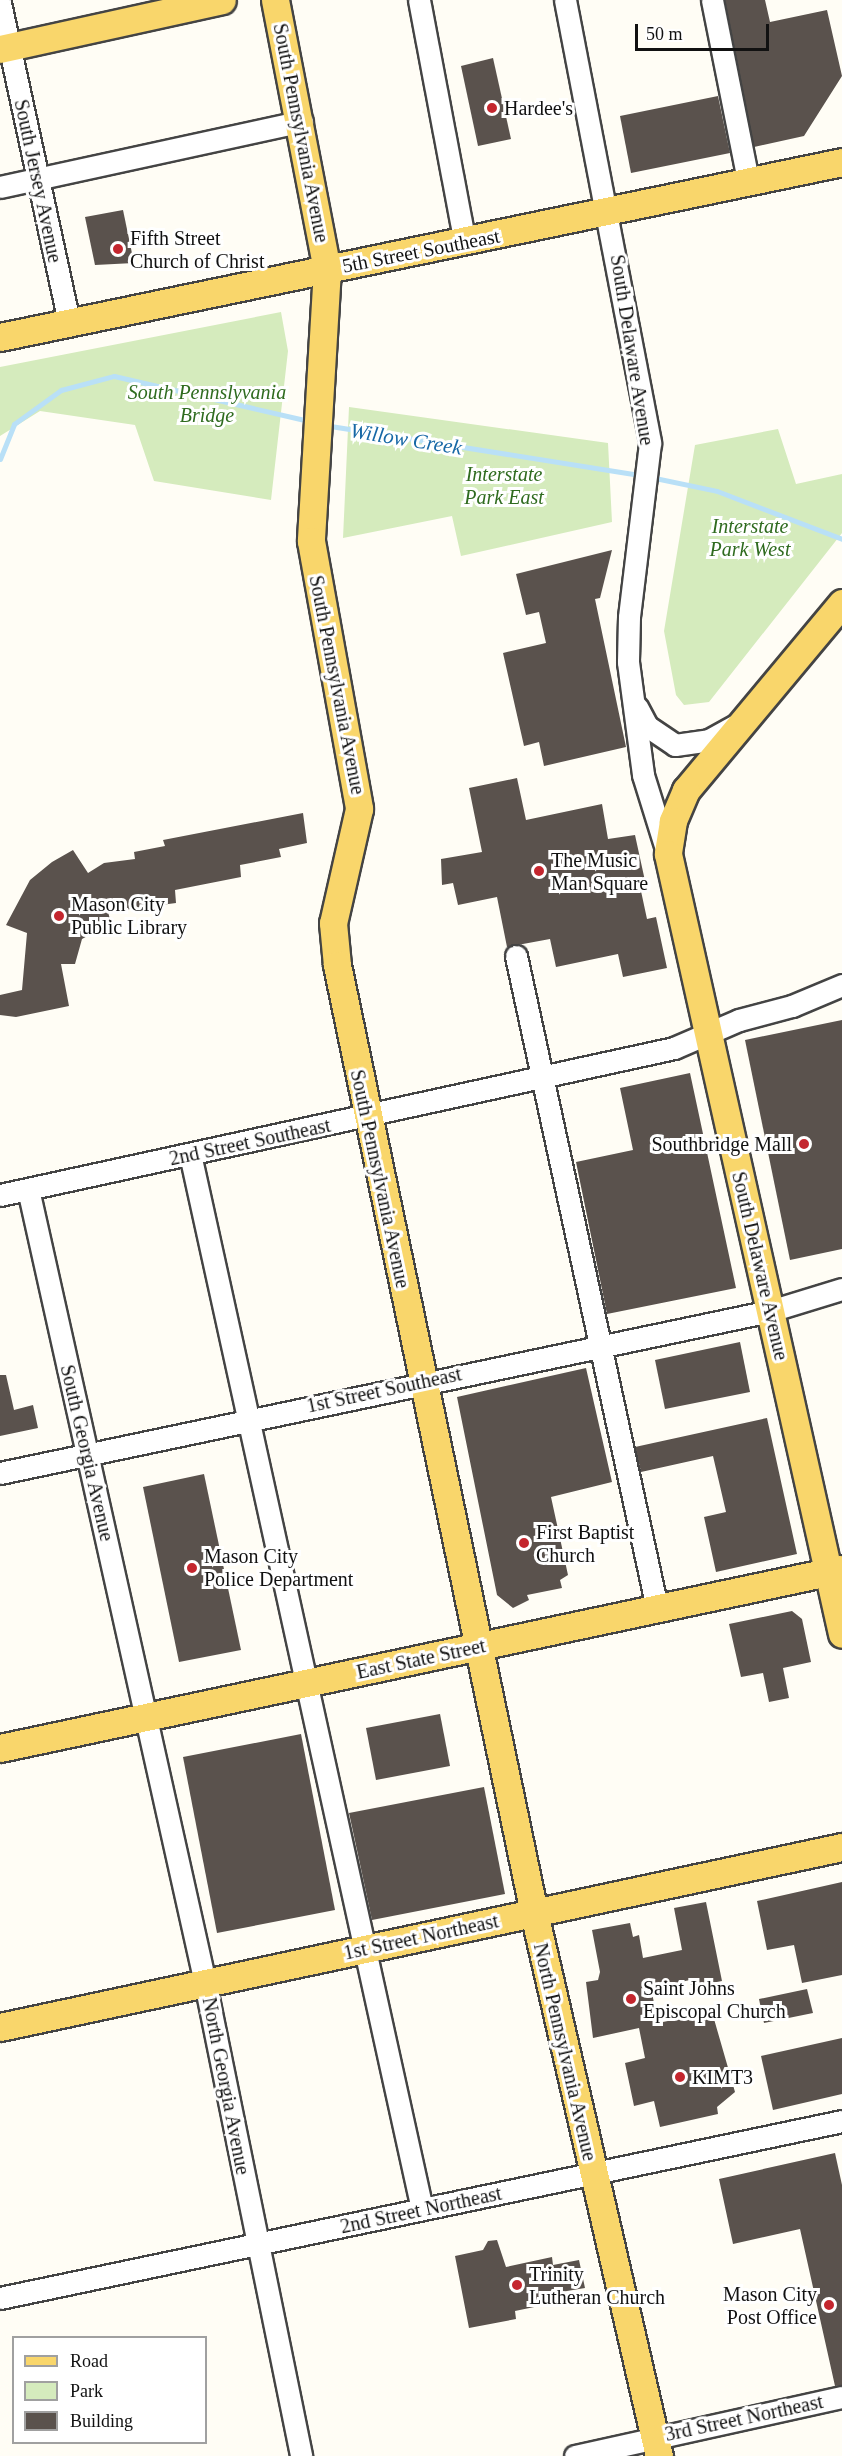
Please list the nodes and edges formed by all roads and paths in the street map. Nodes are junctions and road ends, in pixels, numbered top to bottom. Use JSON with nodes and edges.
{"nodes":[{"id":1,"x":222,"y":0,"type":"edge"},
{"id":2,"x":276,"y":0,"type":"edge"},
{"id":3,"x":419,"y":0,"type":"edge"},
{"id":4,"x":566,"y":0,"type":"edge"},
{"id":5,"x":712,"y":0,"type":"edge"},
{"id":6,"x":0,"y":3,"type":"edge"},
{"id":7,"x":4,"y":48,"type":"edge"},
{"id":8,"x":302,"y":121,"type":"junction"},
{"id":9,"x":842,"y":162,"type":"edge"},
{"id":10,"x":37,"y":178,"type":"junction"},
{"id":11,"x":748,"y":180,"type":"junction"},
{"id":12,"x":0,"y":187,"type":"edge"},
{"id":13,"x":609,"y":211,"type":"junction"},
{"id":14,"x":465,"y":243,"type":"junction"},
{"id":15,"x":327,"y":269,"type":"junction"},
{"id":16,"x":69,"y":323,"type":"junction"},
{"id":17,"x":0,"y":337,"type":"edge"},
{"id":18,"x":842,"y":603,"type":"edge"},
{"id":19,"x":635,"y":704,"type":"junction"},
{"id":20,"x":740,"y":723,"type":"junction"},
{"id":21,"x":668,"y":854,"type":"junction"},
{"id":22,"x":516,"y":956,"type":"dead end"},
{"id":23,"x":842,"y":985,"type":"edge"},
{"id":24,"x":707,"y":1033,"type":"junction"},
{"id":25,"x":543,"y":1080,"type":"junction"},
{"id":26,"x":367,"y":1118,"type":"junction"},
{"id":27,"x":190,"y":1154,"type":"junction"},
{"id":28,"x":28,"y":1189,"type":"junction"},
{"id":29,"x":0,"y":1195,"type":"edge"},
{"id":30,"x":842,"y":1289,"type":"edge"},
{"id":31,"x":770,"y":1311,"type":"junction"},
{"id":32,"x":600,"y":1345,"type":"junction"},
{"id":33,"x":422,"y":1382,"type":"junction"},
{"id":34,"x":248,"y":1419,"type":"junction"},
{"id":35,"x":88,"y":1454,"type":"junction"},
{"id":36,"x":0,"y":1473,"type":"edge"},
{"id":37,"x":835,"y":1570,"type":"edge"},
{"id":38,"x":657,"y":1608,"type":"junction"},
{"id":39,"x":842,"y":1634,"type":"edge"},
{"id":40,"x":479,"y":1646,"type":"junction"},
{"id":41,"x":307,"y":1683,"type":"junction"},
{"id":42,"x":147,"y":1717,"type":"junction"},
{"id":43,"x":0,"y":1748,"type":"edge"},
{"id":44,"x":842,"y":1847,"type":"edge"},
{"id":45,"x":534,"y":1913,"type":"junction"},
{"id":46,"x":365,"y":1949,"type":"junction"},
{"id":47,"x":205,"y":1983,"type":"junction"},
{"id":48,"x":0,"y":2027,"type":"edge"},
{"id":49,"x":842,"y":2121,"type":"edge"},
{"id":50,"x":592,"y":2176,"type":"junction"},
{"id":51,"x":422,"y":2209,"type":"junction"},
{"id":52,"x":258,"y":2244,"type":"junction"},
{"id":53,"x":0,"y":2298,"type":"edge"},
{"id":54,"x":842,"y":2397,"type":"edge"},
{"id":55,"x":657,"y":2446,"type":"edge"},
{"id":56,"x":302,"y":2456,"type":"edge"},
{"id":57,"x":575,"y":2456,"type":"edge"}],
"edges":[{"from":1,"to":7,"type":"main road"},
{"from":2,"to":8,"type":"main road","name":"South Pennsylvania Avenue"},
{"from":3,"to":14,"type":"street"},
{"from":4,"to":13,"type":"street","name":"South Delaware Avenue"},
{"from":5,"to":11,"type":"street"},
{"from":6,"to":7,"type":"street","name":"South Jersey Avenue"},
{"from":7,"to":10,"type":"street","name":"South Jersey Avenue"},
{"from":8,"to":10,"type":"street"},
{"from":8,"to":15,"type":"main road","name":"South Pennsylvania Avenue"},
{"from":9,"to":11,"type":"main road","name":"5th Street Southeast"},
{"from":10,"to":12,"type":"street"},
{"from":10,"to":16,"type":"street","name":"South Jersey Avenue"},
{"from":11,"to":13,"type":"main road","name":"5th Street Southeast"},
{"from":13,"to":14,"type":"main road","name":"5th Street Southeast"},
{"from":13,"to":19,"type":"street","name":"South Delaware Avenue"},
{"from":14,"to":15,"type":"main road","name":"5th Street Southeast"},
{"from":15,"to":16,"type":"main road","name":"5th Street Southeast"},
{"from":15,"to":26,"type":"main road","name":"South Pennsylvania Avenue"},
{"from":16,"to":17,"type":"main road","name":"5th Street Southeast"},
{"from":18,"to":20,"type":"main road"},
{"from":19,"to":20,"type":"street","name":"South Delaware Avenue"},
{"from":19,"to":21,"type":"street","name":"South Delaware Avenue"},
{"from":20,"to":21,"type":"main road","name":"South Delaware Avenue"},
{"from":21,"to":24,"type":"main road","name":"South Delaware Avenue"},
{"from":22,"to":25,"type":"street"},
{"from":23,"to":24,"type":"street","name":"2nd Street Southeast"},
{"from":24,"to":25,"type":"street","name":"2nd Street Southeast"},
{"from":24,"to":31,"type":"main road","name":"South Delaware Avenue"},
{"from":25,"to":26,"type":"street","name":"2nd Street Southeast"},
{"from":25,"to":32,"type":"street"},
{"from":26,"to":27,"type":"street","name":"2nd Street Southeast"},
{"from":26,"to":33,"type":"main road","name":"South Pennsylvania Avenue"},
{"from":27,"to":28,"type":"street","name":"2nd Street Southeast"},
{"from":27,"to":34,"type":"street"},
{"from":28,"to":29,"type":"street","name":"2nd Street Southeast"},
{"from":28,"to":35,"type":"street","name":"South Georgia Avenue"},
{"from":30,"to":31,"type":"street","name":"1st Street Southeast"},
{"from":31,"to":32,"type":"street","name":"1st Street Southeast"},
{"from":31,"to":37,"type":"main road","name":"South Delaware Avenue"},
{"from":32,"to":33,"type":"street","name":"1st Street Southeast"},
{"from":32,"to":38,"type":"street"},
{"from":33,"to":34,"type":"street","name":"1st Street Southeast"},
{"from":33,"to":40,"type":"main road","name":"South Pennsylvania Avenue"},
{"from":34,"to":35,"type":"street","name":"1st Street Southeast"},
{"from":34,"to":41,"type":"street"},
{"from":35,"to":36,"type":"street","name":"1st Street Southeast"},
{"from":35,"to":42,"type":"street","name":"South Georgia Avenue"},
{"from":37,"to":38,"type":"main road","name":"East State Street"},
{"from":37,"to":39,"type":"main road","name":"South Delaware Avenue"},
{"from":38,"to":40,"type":"main road","name":"East State Street"},
{"from":40,"to":41,"type":"main road","name":"East State Street"},
{"from":40,"to":45,"type":"main road","name":"North Pennsylvania Avenue"},
{"from":41,"to":42,"type":"main road","name":"East State Street"},
{"from":41,"to":46,"type":"street"},
{"from":42,"to":43,"type":"main road","name":"East State Street"},
{"from":42,"to":47,"type":"street","name":"North Georgia Avenue"},
{"from":44,"to":45,"type":"main road","name":"1st Street Northeast"},
{"from":45,"to":46,"type":"main road","name":"1st Street Northeast"},
{"from":45,"to":50,"type":"main road","name":"North Pennsylvania Avenue"},
{"from":46,"to":47,"type":"main road","name":"1st Street Northeast"},
{"from":46,"to":51,"type":"street"},
{"from":47,"to":48,"type":"main road","name":"1st Street Northeast"},
{"from":47,"to":52,"type":"street","name":"North Georgia Avenue"},
{"from":49,"to":50,"type":"street","name":"2nd Street Northeast"},
{"from":50,"to":51,"type":"street","name":"2nd Street Northeast"},
{"from":50,"to":55,"type":"main road","name":"North Pennsylvania Avenue"},
{"from":51,"to":52,"type":"street","name":"2nd Street Northeast"},
{"from":52,"to":53,"type":"street","name":"2nd Street Northeast"},
{"from":52,"to":56,"type":"street","name":"North Georgia Avenue"},
{"from":54,"to":55,"type":"street","name":"3rd Street Northeast"},
{"from":55,"to":57,"type":"street","name":"3rd Street Northeast"}]}
